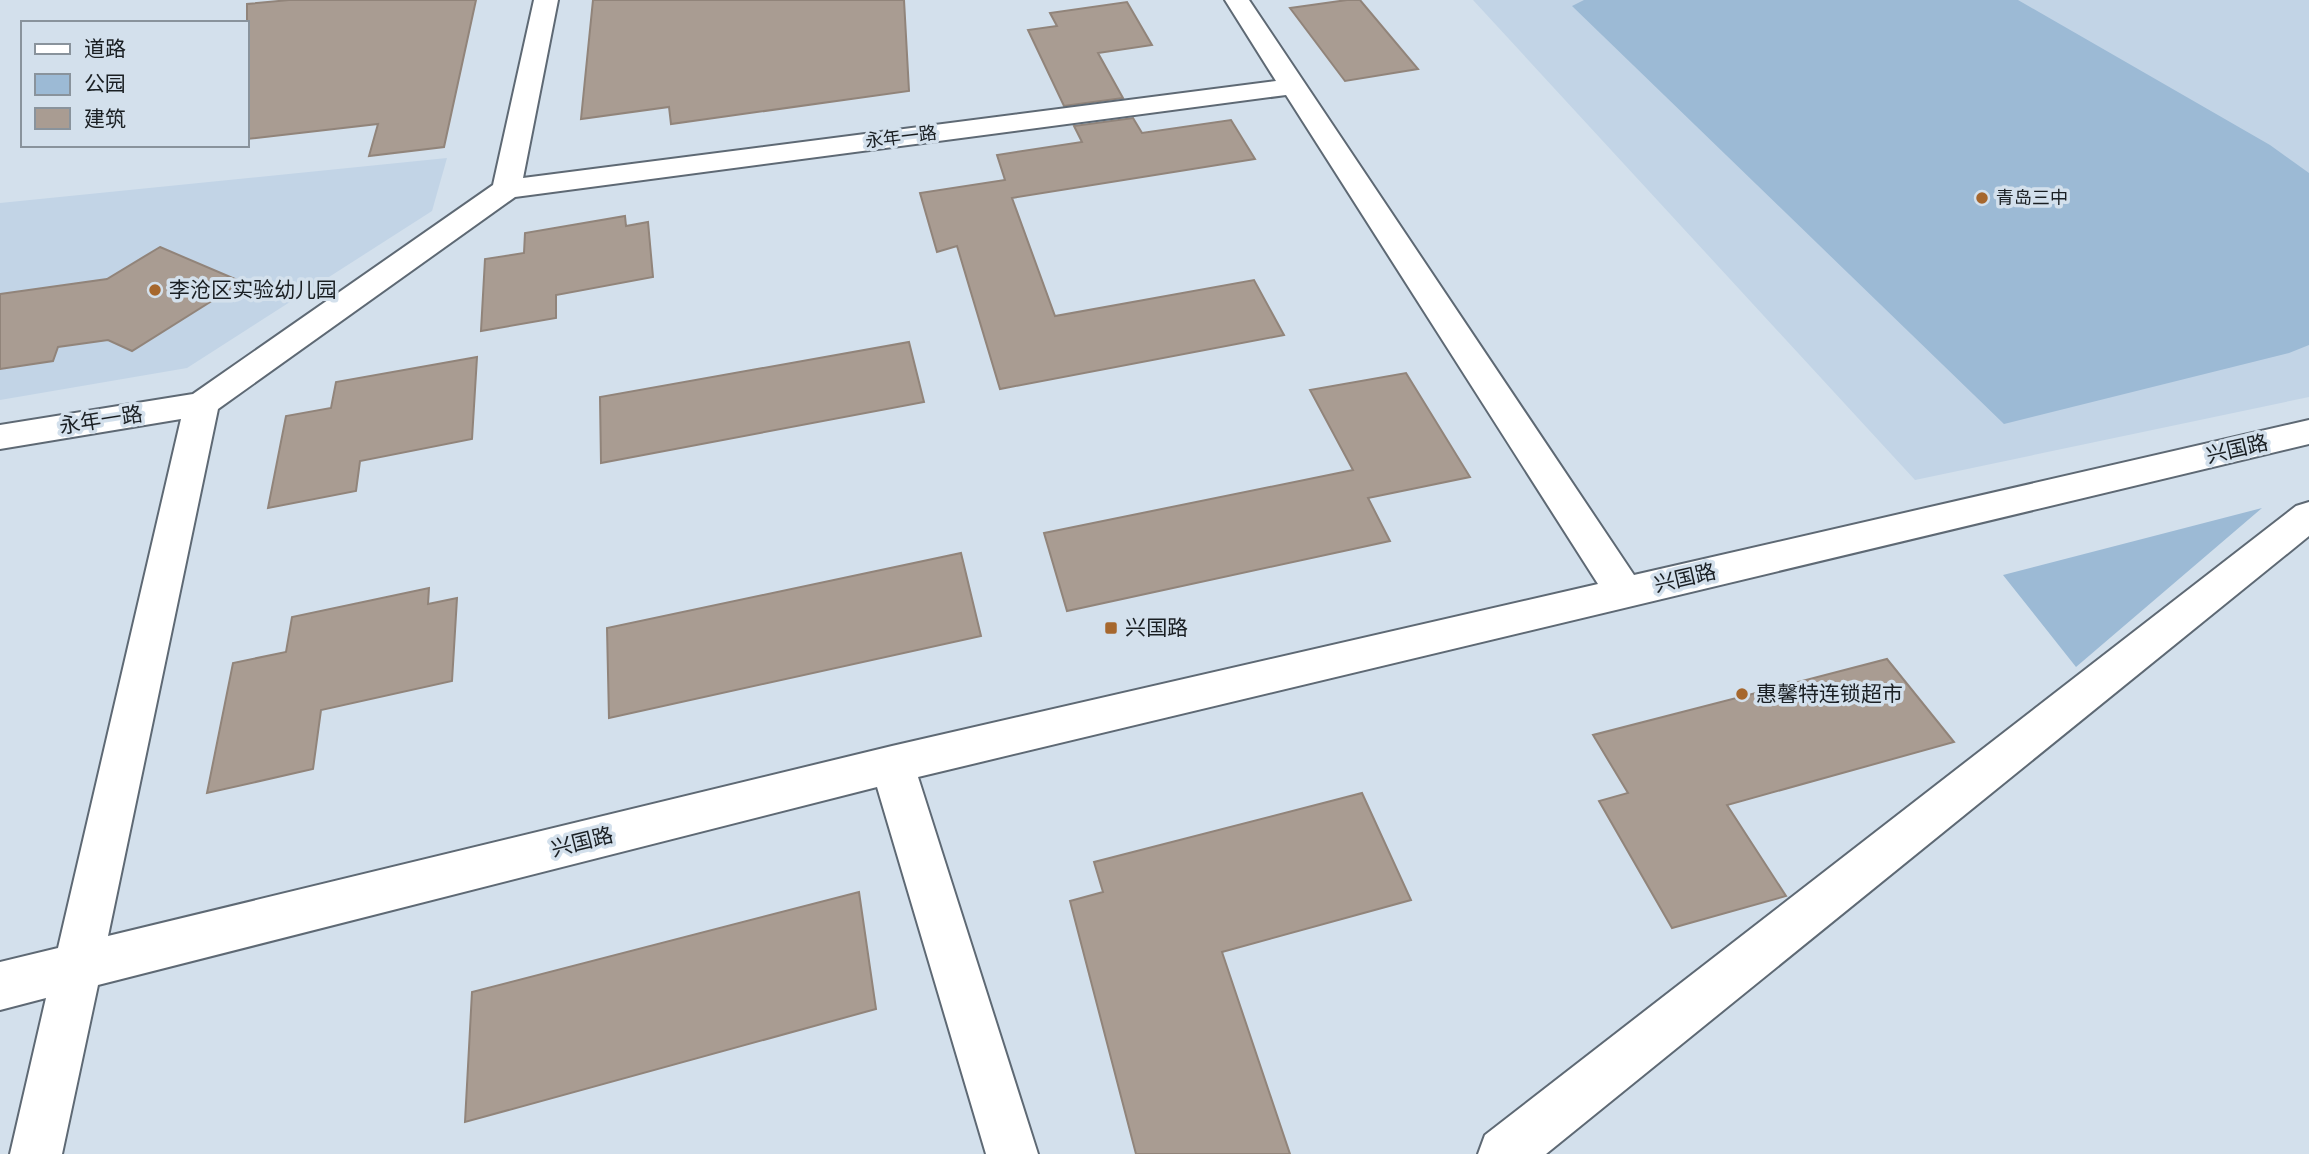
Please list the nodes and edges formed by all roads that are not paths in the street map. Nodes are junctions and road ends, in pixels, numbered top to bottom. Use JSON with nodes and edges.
{"nodes":[{"id":1,"x":546,"y":0,"type":"edge"},
{"id":2,"x":1237,"y":0,"type":"edge"},
{"id":3,"x":1296,"y":86,"type":"junction"},
{"id":4,"x":507,"y":189,"type":"junction"},
{"id":5,"x":202,"y":404,"type":"junction"},
{"id":6,"x":2309,"y":432,"type":"edge"},
{"id":7,"x":0,"y":437,"type":"edge"},
{"id":8,"x":2309,"y":516,"type":"edge"},
{"id":9,"x":1624,"y":592,"type":"junction"},
{"id":10,"x":892,"y":765,"type":"junction"},
{"id":11,"x":75,"y":968,"type":"junction"},
{"id":12,"x":0,"y":986,"type":"edge"},
{"id":13,"x":36,"y":1154,"type":"edge"},
{"id":14,"x":1012,"y":1154,"type":"edge"},
{"id":15,"x":1504,"y":1154,"type":"edge"}],
"edges":[{"from":1,"to":4,"type":"street"},
{"from":2,"to":3,"type":"street"},
{"from":3,"to":4,"type":"street","name":"永年一路"},
{"from":3,"to":9,"type":"street"},
{"from":4,"to":5,"type":"street"},
{"from":5,"to":7,"type":"street","name":"永年一路"},
{"from":5,"to":11,"type":"street"},
{"from":6,"to":9,"type":"street","name":"兴国路"},
{"from":8,"to":15,"type":"street"},
{"from":9,"to":10,"type":"street","name":"兴国路"},
{"from":10,"to":11,"type":"street","name":"兴国路"},
{"from":10,"to":14,"type":"street"},
{"from":11,"to":12,"type":"street","name":"兴国路"},
{"from":11,"to":13,"type":"street"}]}
